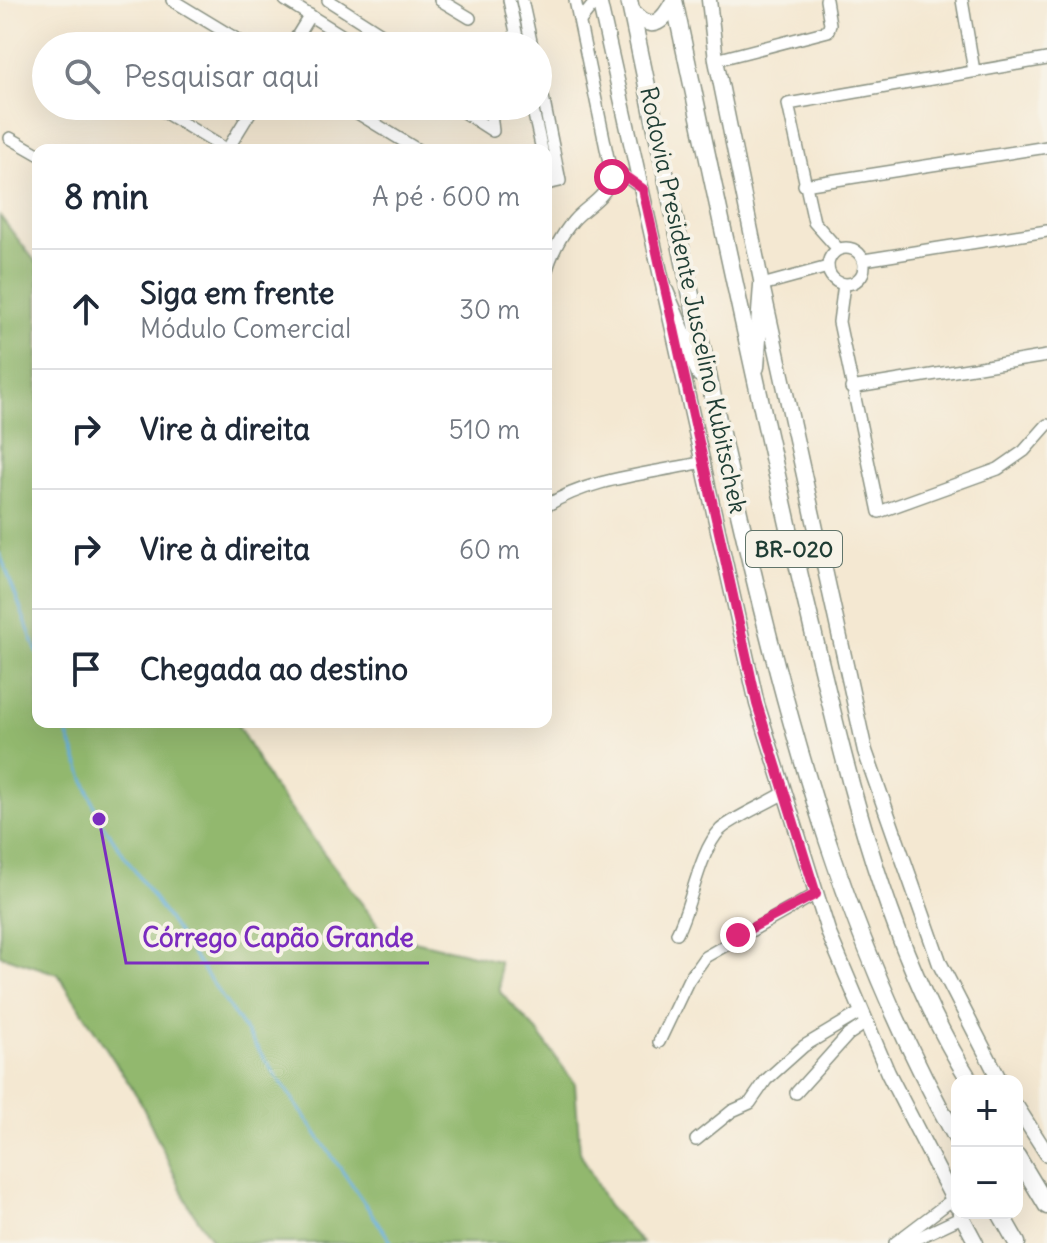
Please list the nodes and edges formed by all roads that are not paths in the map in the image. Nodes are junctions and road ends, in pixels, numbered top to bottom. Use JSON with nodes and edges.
{"nodes":[{"id":1,"x":172,"y":0,"type":"edge"},
{"id":2,"x":285,"y":0,"type":"edge"},
{"id":3,"x":328,"y":0,"type":"edge"},
{"id":4,"x":440,"y":0,"type":"edge"},
{"id":5,"x":509,"y":0,"type":"edge"},
{"id":6,"x":522,"y":0,"type":"edge"},
{"id":7,"x":575,"y":0,"type":"edge"},
{"id":8,"x":598,"y":0,"type":"edge"},
{"id":9,"x":674,"y":0,"type":"edge"},
{"id":10,"x":709,"y":0,"type":"edge"},
{"id":11,"x":826,"y":0,"type":"edge"},
{"id":12,"x":962,"y":0,"type":"edge"},
{"id":13,"x":630,"y":5,"type":"edge"},
{"id":14,"x":349,"y":13,"type":"junction"},
{"id":15,"x":310,"y":15,"type":"junction"},
{"id":16,"x":470,"y":18,"type":"dead end"},
{"id":17,"x":580,"y":21,"type":"junction"},
{"id":18,"x":225,"y":32,"type":"edge"},
{"id":19,"x":300,"y":32,"type":"edge"},
{"id":20,"x":337,"y":32,"type":"joint"},
{"id":21,"x":378,"y":32,"type":"edge"},
{"id":22,"x":516,"y":32,"type":"edge"},
{"id":23,"x":529,"y":32,"type":"edge"},
{"id":24,"x":1047,"y":59,"type":"edge"},
{"id":25,"x":716,"y":60,"type":"junction"},
{"id":26,"x":974,"y":71,"type":"junction"},
{"id":27,"x":177,"y":120,"type":"edge"},
{"id":28,"x":245,"y":120,"type":"edge"},
{"id":29,"x":369,"y":120,"type":"edge"},
{"id":30,"x":476,"y":120,"type":"edge"},
{"id":31,"x":492,"y":120,"type":"edge"},
{"id":32,"x":535,"y":120,"type":"edge"},
{"id":33,"x":545,"y":120,"type":"edge"},
{"id":34,"x":10,"y":138,"type":"dead end"},
{"id":35,"x":217,"y":144,"type":"edge"},
{"id":36,"x":231,"y":144,"type":"edge"},
{"id":37,"x":408,"y":144,"type":"edge"},
{"id":38,"x":541,"y":144,"type":"edge"},
{"id":39,"x":549,"y":144,"type":"edge"},
{"id":40,"x":1047,"y":147,"type":"edge"},
{"id":41,"x":32,"y":151,"type":"edge"},
{"id":42,"x":552,"y":162,"type":"edge"},
{"id":43,"x":612,"y":167,"type":"junction"},
{"id":44,"x":552,"y":183,"type":"edge"},
{"id":45,"x":804,"y":185,"type":"junction"},
{"id":46,"x":643,"y":189,"type":"junction"},
{"id":47,"x":1047,"y":231,"type":"edge"},
{"id":48,"x":838,"y":249,"type":"junction"},
{"id":49,"x":552,"y":258,"type":"edge"},
{"id":50,"x":864,"y":260,"type":"junction"},
{"id":51,"x":828,"y":267,"type":"junction"},
{"id":52,"x":844,"y":284,"type":"junction"},
{"id":53,"x":762,"y":285,"type":"junction"},
{"id":54,"x":665,"y":291,"type":"junction"},
{"id":55,"x":1047,"y":356,"type":"edge"},
{"id":56,"x":755,"y":385,"type":"junction"},
{"id":57,"x":851,"y":388,"type":"junction"},
{"id":58,"x":714,"y":408,"type":"junction"},
{"id":59,"x":1047,"y":425,"type":"edge"},
{"id":60,"x":703,"y":462,"type":"junction"},
{"id":61,"x":552,"y":502,"type":"edge"},
{"id":62,"x":784,"y":793,"type":"junction"},
{"id":63,"x":816,"y":894,"type":"junction"},
{"id":64,"x":677,"y":933,"type":"dead end"},
{"id":65,"x":863,"y":1017,"type":"junction"},
{"id":66,"x":659,"y":1042,"type":"dead end"},
{"id":67,"x":967,"y":1075,"type":"edge"},
{"id":68,"x":997,"y":1075,"type":"edge"},
{"id":69,"x":796,"y":1093,"type":"dead end"},
{"id":70,"x":1023,"y":1116,"type":"edge"},
{"id":71,"x":951,"y":1128,"type":"edge"},
{"id":72,"x":696,"y":1140,"type":"dead end"},
{"id":73,"x":1047,"y":1154,"type":"edge"},
{"id":74,"x":1023,"y":1166,"type":"edge"},
{"id":75,"x":951,"y":1195,"type":"edge"},
{"id":76,"x":1047,"y":1206,"type":"edge"},
{"id":77,"x":951,"y":1213,"type":"edge"},
{"id":78,"x":951,"y":1214,"type":"edge"},
{"id":79,"x":963,"y":1219,"type":"edge"},
{"id":80,"x":1003,"y":1219,"type":"edge"},
{"id":81,"x":895,"y":1243,"type":"edge"},
{"id":82,"x":907,"y":1243,"type":"edge"},
{"id":83,"x":976,"y":1243,"type":"edge"},
{"id":84,"x":1017,"y":1243,"type":"edge"}],
"edges":[{"from":1,"to":18,"type":"street"},
{"from":2,"to":15,"type":"street"},
{"from":3,"to":14,"type":"street"},
{"from":4,"to":16,"type":"street"},
{"from":5,"to":22,"type":"street"},
{"from":6,"to":23,"type":"street"},
{"from":7,"to":17,"type":"street"},
{"from":8,"to":17,"type":"street"},
{"from":8,"to":46,"type":"main road"},
{"from":9,"to":13,"type":"highway"},
{"from":9,"to":56,"type":"highway","name":"Rodovia Presidente Juscelino Kubitschek","number":"BR-020"},
{"from":10,"to":25,"type":"main road"},
{"from":11,"to":25,"type":"street"},
{"from":12,"to":26,"type":"street"},
{"from":13,"to":58,"type":"highway","name":"Rodovia Presidente Juscelino Kubitschek","number":"BR-020"},
{"from":14,"to":20,"type":"street"},
{"from":14,"to":21,"type":"street"},
{"from":15,"to":19,"type":"street"},
{"from":15,"to":20,"type":"street"},
{"from":17,"to":43,"type":"street"},
{"from":24,"to":26,"type":"street"},
{"from":25,"to":53,"type":"main road"},
{"from":26,"to":45,"type":"street"},
{"from":27,"to":35,"type":"street"},
{"from":28,"to":36,"type":"street"},
{"from":29,"to":37,"type":"street"},
{"from":30,"to":31,"type":"street"},
{"from":32,"to":38,"type":"street"},
{"from":33,"to":39,"type":"street"},
{"from":34,"to":41,"type":"street"},
{"from":40,"to":45,"type":"street"},
{"from":42,"to":44,"type":"street"},
{"from":43,"to":46,"type":"street"},
{"from":43,"to":49,"type":"street"},
{"from":45,"to":48,"type":"street"},
{"from":46,"to":54,"type":"main road"},
{"from":47,"to":50,"type":"street"},
{"from":48,"to":50,"type":"street"},
{"from":48,"to":51,"type":"street"},
{"from":50,"to":52,"type":"street"},
{"from":51,"to":52,"type":"street"},
{"from":51,"to":53,"type":"street"},
{"from":52,"to":57,"type":"street"},
{"from":53,"to":56,"type":"highway"},
{"from":53,"to":68,"type":"main road"},
{"from":54,"to":58,"type":"highway"},
{"from":54,"to":60,"type":"main road"},
{"from":55,"to":57,"type":"street"},
{"from":56,"to":67,"type":"highway","name":"Rodovia Presidente Juscelino Kubitschek","number":"BR-020"},
{"from":57,"to":59,"type":"street"},
{"from":58,"to":71,"type":"highway","name":"Rodovia Presidente Juscelino Kubitschek","number":"BR-020"},
{"from":60,"to":61,"type":"street"},
{"from":60,"to":62,"type":"main road"},
{"from":62,"to":63,"type":"main road"},
{"from":62,"to":64,"type":"street"},
{"from":63,"to":65,"type":"main road"},
{"from":63,"to":66,"type":"street"},
{"from":65,"to":69,"type":"street"},
{"from":65,"to":72,"type":"street"},
{"from":65,"to":75,"type":"main road"},
{"from":70,"to":73,"type":"main road"},
{"from":74,"to":76,"type":"highway"},
{"from":77,"to":81,"type":"street"},
{"from":78,"to":82,"type":"street"},
{"from":79,"to":83,"type":"main road"},
{"from":80,"to":84,"type":"highway"}]}
